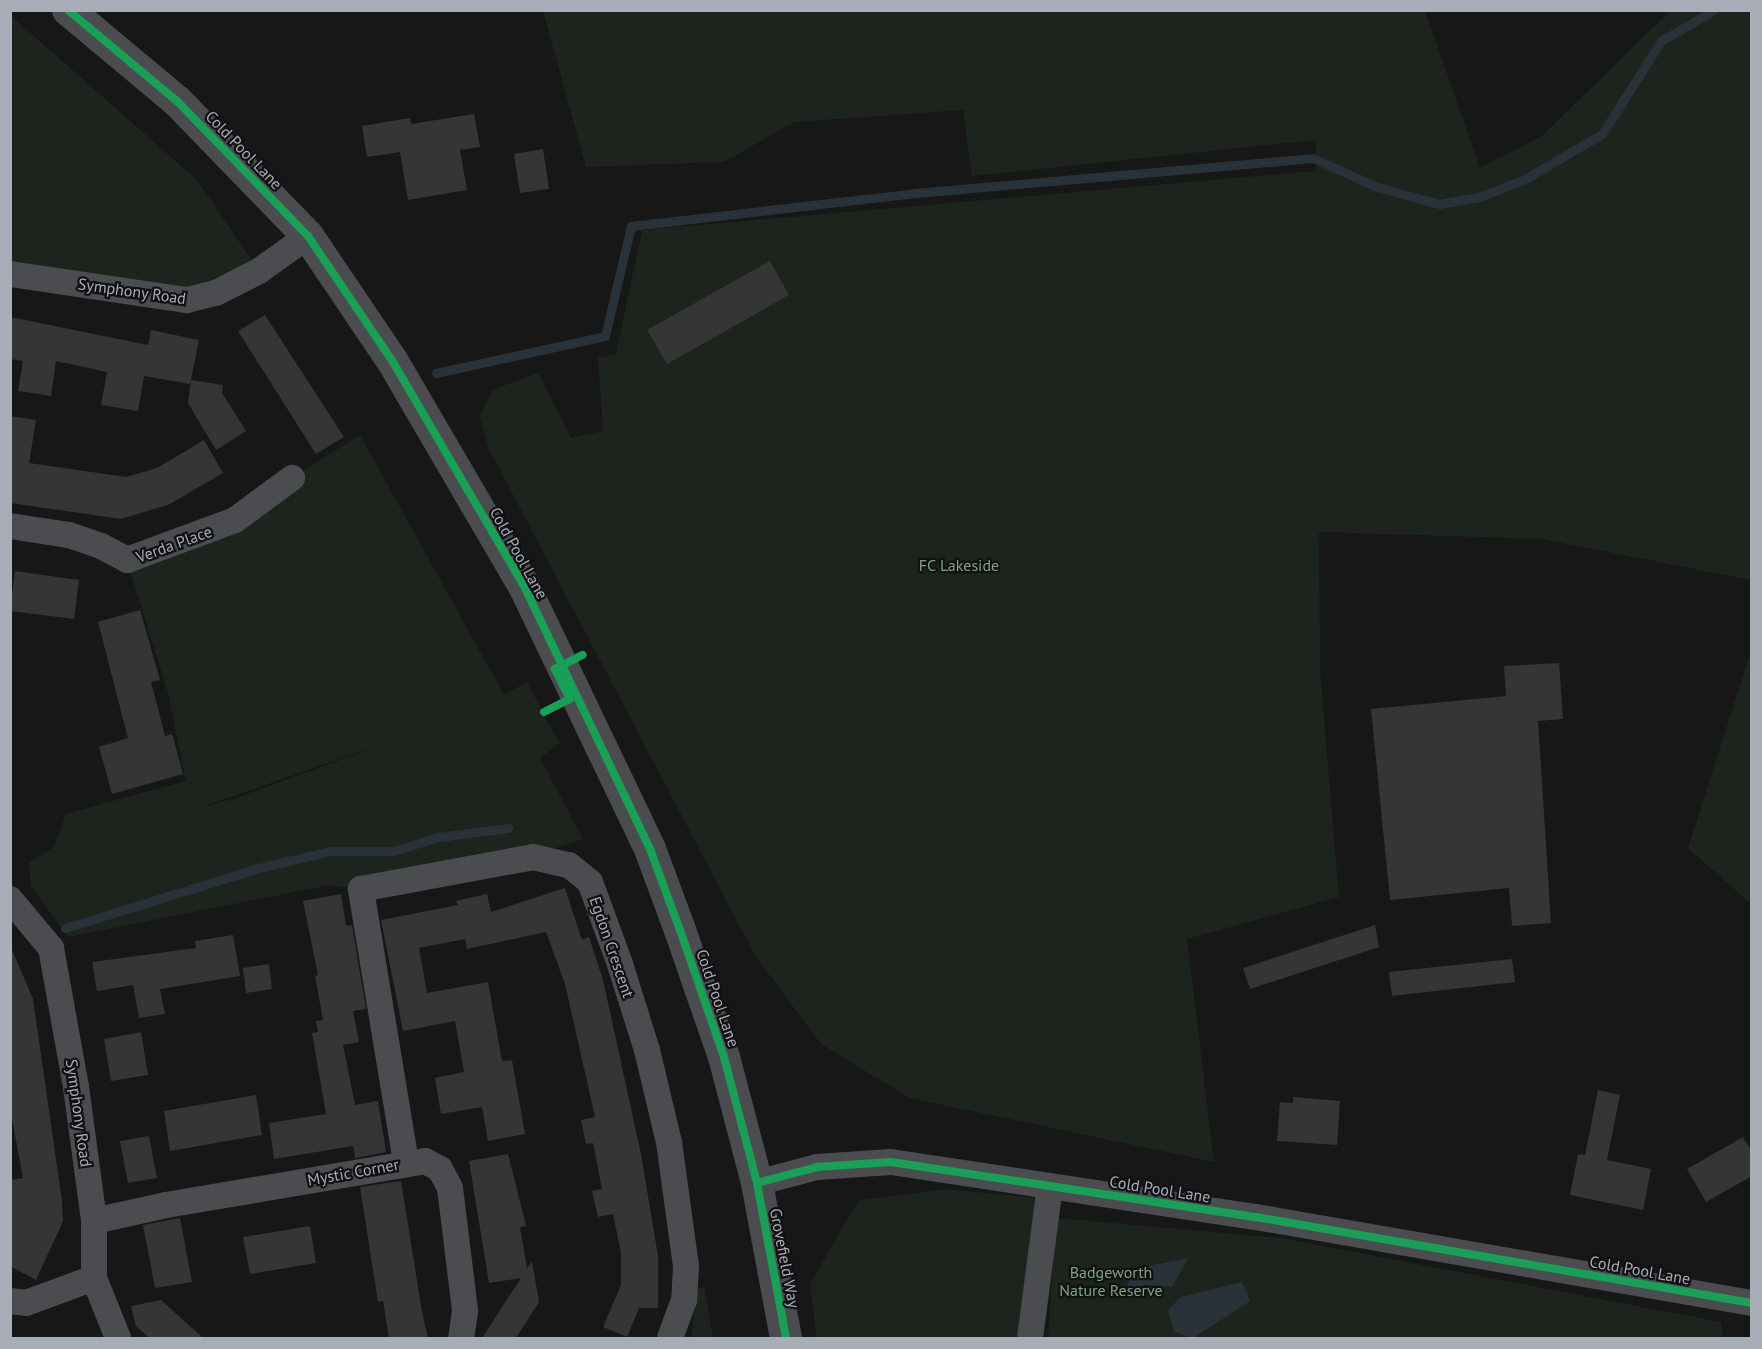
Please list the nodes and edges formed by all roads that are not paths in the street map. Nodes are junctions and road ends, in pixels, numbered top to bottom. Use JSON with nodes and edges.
{"nodes":[{"id":1,"x":68,"y":10,"type":"edge"},
{"id":2,"x":308,"y":236,"type":"junction"},
{"id":3,"x":10,"y":274,"type":"edge"},
{"id":4,"x":292,"y":478,"type":"dead end"},
{"id":5,"x":10,"y":526,"type":"edge"},
{"id":6,"x":10,"y":899,"type":"edge"},
{"id":7,"x":406,"y":1162,"type":"junction"},
{"id":8,"x":757,"y":1183,"type":"junction"},
{"id":9,"x":1050,"y":1186,"type":"junction"},
{"id":10,"x":94,"y":1221,"type":"junction"},
{"id":11,"x":94,"y":1278,"type":"junction"},
{"id":12,"x":10,"y":1301,"type":"edge"},
{"id":13,"x":1752,"y":1303,"type":"edge"},
{"id":14,"x":118,"y":1338,"type":"edge"},
{"id":15,"x":461,"y":1338,"type":"edge"},
{"id":16,"x":670,"y":1338,"type":"edge"},
{"id":17,"x":786,"y":1338,"type":"edge"},
{"id":18,"x":1030,"y":1338,"type":"edge"}],
"edges":[{"from":1,"to":2,"type":"street","name":"Cold Pool Lane"},
{"from":2,"to":3,"type":"street","name":"Symphony Road"},
{"from":2,"to":8,"type":"street","name":"Cold Pool Lane"},
{"from":4,"to":5,"type":"street","name":"Verda Place"},
{"from":6,"to":10,"type":"street","name":"Symphony Road"},
{"from":7,"to":10,"type":"street","name":"Mystic Corner"},
{"from":7,"to":15,"type":"street","name":"Mystic Corner"},
{"from":7,"to":16,"type":"street","name":"Egdon Crescent"},
{"from":8,"to":9,"type":"street","name":"Cold Pool Lane"},
{"from":8,"to":17,"type":"street","name":"Grovefield Way"},
{"from":9,"to":13,"type":"street","name":"Cold Pool Lane"},
{"from":9,"to":18,"type":"street"},
{"from":10,"to":11,"type":"street","name":"Symphony Road"},
{"from":11,"to":12,"type":"street"},
{"from":11,"to":14,"type":"street","name":"Symphony Road"}]}
